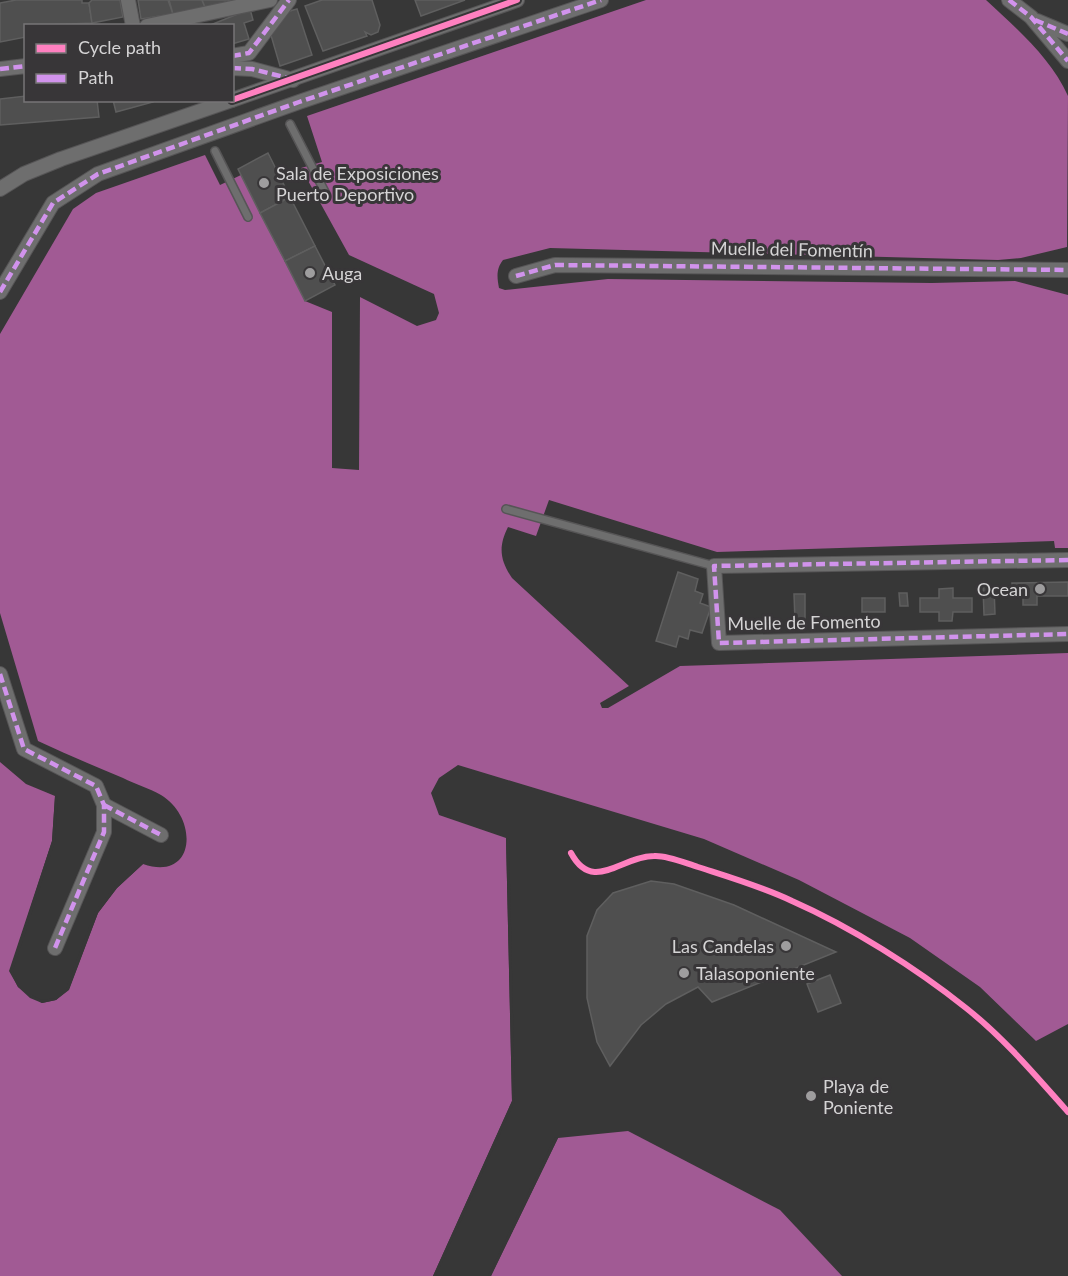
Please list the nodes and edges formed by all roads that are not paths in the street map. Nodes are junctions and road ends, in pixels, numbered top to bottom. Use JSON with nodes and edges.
{"nodes":[{"id":1,"x":128,"y":0,"type":"edge"},
{"id":2,"x":270,"y":0,"type":"edge"},
{"id":3,"x":289,"y":0,"type":"edge"},
{"id":4,"x":517,"y":0,"type":"edge"},
{"id":5,"x":602,"y":0,"type":"edge"},
{"id":6,"x":1008,"y":0,"type":"edge"},
{"id":7,"x":1032,"y":19,"type":"junction"},
{"id":8,"x":133,"y":24,"type":"edge"},
{"id":9,"x":156,"y":24,"type":"edge"},
{"id":10,"x":1068,"y":34,"type":"edge"},
{"id":11,"x":234,"y":56,"type":"edge"},
{"id":12,"x":1068,"y":61,"type":"edge"},
{"id":13,"x":24,"y":66,"type":"edge"},
{"id":14,"x":234,"y":68,"type":"edge"},
{"id":15,"x":0,"y":69,"type":"edge"},
{"id":16,"x":293,"y":80,"type":"junction"},
{"id":17,"x":234,"y":99,"type":"edge"},
{"id":18,"x":226,"y":102,"type":"edge"},
{"id":19,"x":290,"y":124,"type":"dead end"},
{"id":20,"x":215,"y":151,"type":"dead end"},
{"id":21,"x":0,"y":189,"type":"edge"},
{"id":22,"x":326,"y":194,"type":"dead end"},
{"id":23,"x":248,"y":217,"type":"dead end"},
{"id":24,"x":1068,"y":270,"type":"edge"},
{"id":25,"x":516,"y":276,"type":"dead end"},
{"id":26,"x":1,"y":288,"type":"edge"},
{"id":27,"x":506,"y":509,"type":"dead end"},
{"id":28,"x":1068,"y":560,"type":"edge"},
{"id":29,"x":714,"y":567,"type":"junction"},
{"id":30,"x":1068,"y":634,"type":"edge"},
{"id":31,"x":0,"y":674,"type":"edge"},
{"id":32,"x":104,"y":805,"type":"junction"},
{"id":33,"x":111,"y":835,"type":"dead end"},
{"id":34,"x":161,"y":835,"type":"dead end"}],
"edges":[{"from":1,"to":8,"type":"street"},
{"from":2,"to":9,"type":"street"},
{"from":3,"to":11,"type":"street"},
{"from":4,"to":16,"type":"street"},
{"from":5,"to":26,"type":"street"},
{"from":6,"to":7,"type":"street"},
{"from":7,"to":10,"type":"street"},
{"from":7,"to":12,"type":"street"},
{"from":13,"to":15,"type":"street"},
{"from":14,"to":16,"type":"street"},
{"from":16,"to":17,"type":"street"},
{"from":18,"to":21,"type":"street"},
{"from":19,"to":22,"type":"lane"},
{"from":20,"to":23,"type":"lane"},
{"from":24,"to":25,"type":"street","name":"Muelle del Fomentín"},
{"from":27,"to":29,"type":"lane"},
{"from":28,"to":29,"type":"street"},
{"from":29,"to":30,"type":"street","name":"Muelle de Fomento"},
{"from":31,"to":32,"type":"street"},
{"from":32,"to":33,"type":"street"},
{"from":32,"to":34,"type":"street"}]}
